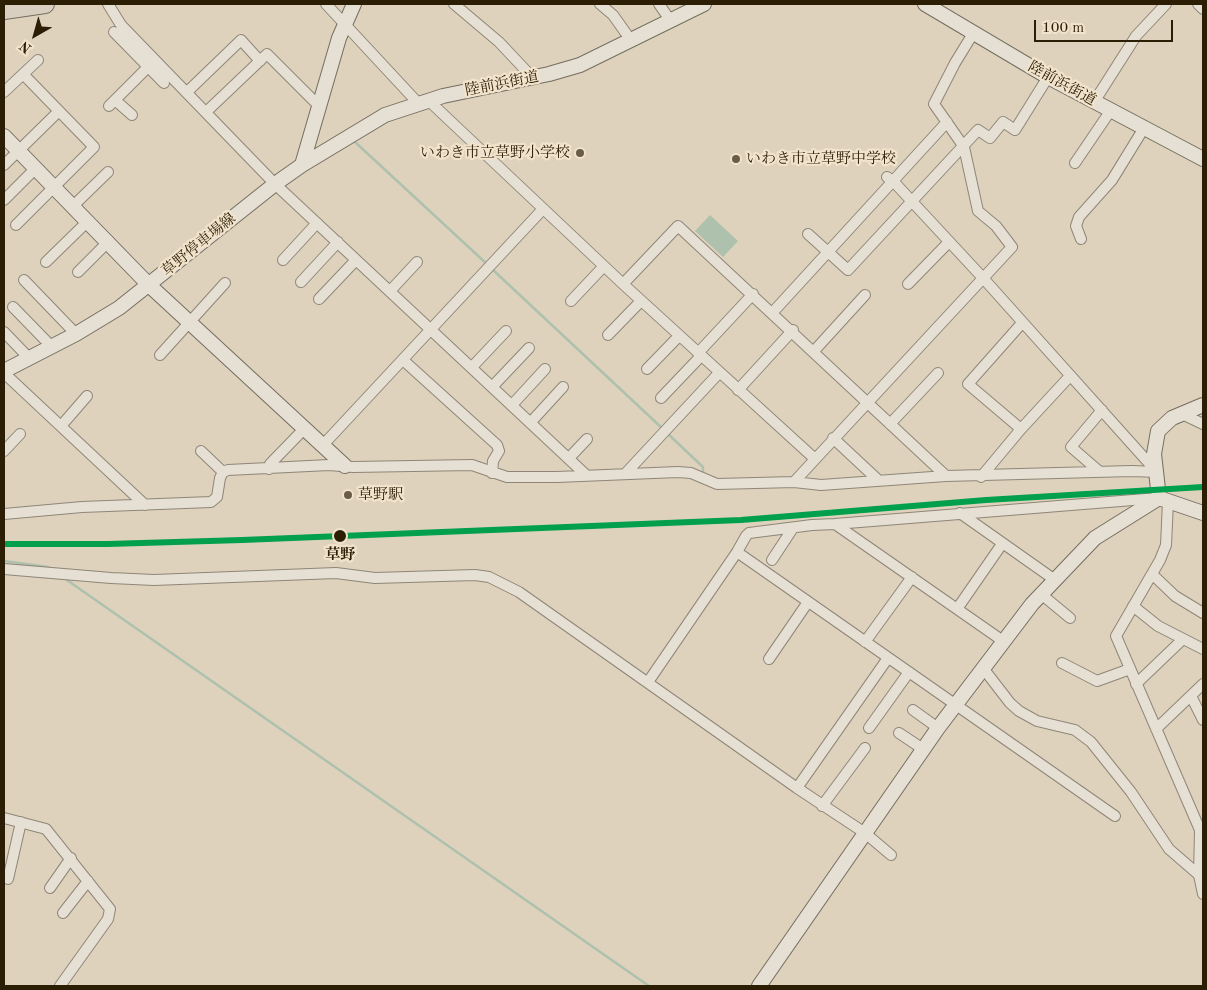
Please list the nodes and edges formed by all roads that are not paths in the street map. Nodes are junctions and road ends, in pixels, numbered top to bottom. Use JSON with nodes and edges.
{"nodes":[{"id":1,"x":45,"y":4,"type":"edge"},
{"id":2,"x":108,"y":4,"type":"edge"},
{"id":3,"x":326,"y":4,"type":"edge"},
{"id":4,"x":354,"y":4,"type":"edge"},
{"id":5,"x":454,"y":4,"type":"edge"},
{"id":6,"x":600,"y":4,"type":"edge"},
{"id":7,"x":659,"y":4,"type":"edge"},
{"id":8,"x":704,"y":4,"type":"edge"},
{"id":9,"x":927,"y":4,"type":"edge"},
{"id":10,"x":1166,"y":4,"type":"edge"},
{"id":11,"x":1198,"y":4,"type":"edge"},
{"id":12,"x":1203,"y":9,"type":"edge"},
{"id":13,"x":4,"y":10,"type":"edge"},
{"id":14,"x":670,"y":20,"type":"junction"},
{"id":15,"x":344,"y":23,"type":"junction"},
{"id":16,"x":114,"y":32,"type":"dead end"},
{"id":17,"x":974,"y":32,"type":"junction"},
{"id":18,"x":630,"y":39,"type":"junction"},
{"id":19,"x":38,"y":60,"type":"dead end"},
{"id":20,"x":260,"y":61,"type":"junction"},
{"id":21,"x":150,"y":63,"type":"junction"},
{"id":22,"x":23,"y":74,"type":"junction"},
{"id":23,"x":532,"y":77,"type":"junction"},
{"id":24,"x":1048,"y":77,"type":"junction"},
{"id":25,"x":164,"y":83,"type":"dead end"},
{"id":26,"x":4,"y":92,"type":"edge"},
{"id":27,"x":186,"y":92,"type":"junction"},
{"id":28,"x":423,"y":101,"type":"junction"},
{"id":29,"x":1094,"y":102,"type":"junction"},
{"id":30,"x":319,"y":106,"type":"junction"},
{"id":31,"x":1111,"y":110,"type":"junction"},
{"id":32,"x":59,"y":111,"type":"junction"},
{"id":33,"x":206,"y":112,"type":"junction"},
{"id":34,"x":132,"y":115,"type":"dead end"},
{"id":35,"x":946,"y":122,"type":"junction"},
{"id":36,"x":1144,"y":128,"type":"junction"},
{"id":37,"x":4,"y":136,"type":"edge"},
{"id":38,"x":964,"y":147,"type":"junction"},
{"id":39,"x":18,"y":151,"type":"junction"},
{"id":40,"x":1203,"y":158,"type":"edge"},
{"id":41,"x":1075,"y":162,"type":"dead end"},
{"id":42,"x":4,"y":165,"type":"edge"},
{"id":43,"x":302,"y":165,"type":"junction"},
{"id":44,"x":35,"y":169,"type":"junction"},
{"id":45,"x":108,"y":172,"type":"dead end"},
{"id":46,"x":890,"y":179,"type":"junction"},
{"id":47,"x":275,"y":184,"type":"junction"},
{"id":48,"x":53,"y":188,"type":"junction"},
{"id":49,"x":4,"y":200,"type":"edge"},
{"id":50,"x":912,"y":202,"type":"junction"},
{"id":51,"x":72,"y":207,"type":"junction"},
{"id":52,"x":543,"y":209,"type":"junction"},
{"id":53,"x":87,"y":222,"type":"junction"},
{"id":54,"x":317,"y":224,"type":"junction"},
{"id":55,"x":16,"y":225,"type":"dead end"},
{"id":56,"x":808,"y":234,"type":"dead end"},
{"id":57,"x":1081,"y":239,"type":"dead end"},
{"id":58,"x":338,"y":242,"type":"junction"},
{"id":59,"x":949,"y":242,"type":"junction"},
{"id":60,"x":107,"y":243,"type":"junction"},
{"id":61,"x":828,"y":252,"type":"junction"},
{"id":62,"x":283,"y":260,"type":"dead end"},
{"id":63,"x":356,"y":260,"type":"junction"},
{"id":64,"x":46,"y":262,"type":"dead end"},
{"id":65,"x":416,"y":262,"type":"dead end"},
{"id":66,"x":604,"y":266,"type":"junction"},
{"id":67,"x":78,"y":272,"type":"dead end"},
{"id":68,"x":982,"y":278,"type":"junction"},
{"id":69,"x":24,"y":280,"type":"dead end"},
{"id":70,"x":301,"y":282,"type":"dead end"},
{"id":71,"x":225,"y":283,"type":"dead end"},
{"id":72,"x":623,"y":284,"type":"junction"},
{"id":73,"x":908,"y":284,"type":"dead end"},
{"id":74,"x":149,"y":286,"type":"junction"},
{"id":75,"x":390,"y":291,"type":"junction"},
{"id":76,"x":753,"y":294,"type":"junction"},
{"id":77,"x":865,"y":295,"type":"dead end"},
{"id":78,"x":319,"y":299,"type":"dead end"},
{"id":79,"x":571,"y":301,"type":"dead end"},
{"id":80,"x":641,"y":301,"type":"junction"},
{"id":81,"x":13,"y":307,"type":"dead end"},
{"id":82,"x":773,"y":312,"type":"junction"},
{"id":83,"x":189,"y":322,"type":"junction"},
{"id":84,"x":1022,"y":323,"type":"junction"},
{"id":85,"x":431,"y":330,"type":"junction"},
{"id":86,"x":793,"y":330,"type":"junction"},
{"id":87,"x":506,"y":331,"type":"dead end"},
{"id":88,"x":4,"y":332,"type":"edge"},
{"id":89,"x":76,"y":334,"type":"junction"},
{"id":90,"x":608,"y":335,"type":"dead end"},
{"id":91,"x":679,"y":336,"type":"junction"},
{"id":92,"x":52,"y":347,"type":"junction"},
{"id":93,"x":529,"y":348,"type":"dead end"},
{"id":94,"x":814,"y":351,"type":"junction"},
{"id":95,"x":699,"y":354,"type":"junction"},
{"id":96,"x":160,"y":355,"type":"dead end"},
{"id":97,"x":29,"y":358,"type":"junction"},
{"id":98,"x":403,"y":360,"type":"junction"},
{"id":99,"x":472,"y":367,"type":"junction"},
{"id":100,"x":546,"y":369,"type":"dead end"},
{"id":101,"x":647,"y":369,"type":"dead end"},
{"id":102,"x":4,"y":372,"type":"edge"},
{"id":103,"x":719,"y":373,"type":"junction"},
{"id":104,"x":938,"y":373,"type":"dead end"},
{"id":105,"x":1070,"y":376,"type":"junction"},
{"id":106,"x":492,"y":387,"type":"junction"},
{"id":107,"x":563,"y":387,"type":"dead end"},
{"id":108,"x":738,"y":390,"type":"junction"},
{"id":109,"x":87,"y":396,"type":"dead end"},
{"id":110,"x":661,"y":398,"type":"dead end"},
{"id":111,"x":867,"y":401,"type":"junction"},
{"id":112,"x":512,"y":404,"type":"junction"},
{"id":113,"x":1203,"y":404,"type":"edge"},
{"id":114,"x":1102,"y":410,"type":"junction"},
{"id":115,"x":1180,"y":413,"type":"junction"},
{"id":116,"x":531,"y":422,"type":"junction"},
{"id":117,"x":890,"y":424,"type":"junction"},
{"id":118,"x":1203,"y":424,"type":"edge"},
{"id":119,"x":61,"y":426,"type":"junction"},
{"id":120,"x":304,"y":428,"type":"junction"},
{"id":121,"x":1021,"y":429,"type":"junction"},
{"id":122,"x":20,"y":434,"type":"dead end"},
{"id":123,"x":834,"y":438,"type":"junction"},
{"id":124,"x":588,"y":439,"type":"dead end"},
{"id":125,"x":323,"y":445,"type":"junction"},
{"id":126,"x":4,"y":451,"type":"edge"},
{"id":127,"x":202,"y":451,"type":"dead end"},
{"id":128,"x":569,"y":458,"type":"junction"},
{"id":129,"x":815,"y":459,"type":"junction"},
{"id":130,"x":345,"y":466,"type":"junction"},
{"id":131,"x":269,"y":469,"type":"junction"},
{"id":132,"x":223,"y":472,"type":"junction"},
{"id":133,"x":1100,"y":472,"type":"junction"},
{"id":134,"x":1157,"y":472,"type":"junction"},
{"id":135,"x":492,"y":473,"type":"junction"},
{"id":136,"x":625,"y":474,"type":"junction"},
{"id":137,"x":586,"y":475,"type":"junction"},
{"id":138,"x":946,"y":476,"type":"junction"},
{"id":139,"x":981,"y":477,"type":"junction"},
{"id":140,"x":878,"y":480,"type":"junction"},
{"id":141,"x":794,"y":482,"type":"junction"},
{"id":142,"x":1164,"y":499,"type":"junction"},
{"id":143,"x":145,"y":505,"type":"junction"},
{"id":144,"x":1203,"y":513,"type":"edge"},
{"id":145,"x":4,"y":514,"type":"edge"},
{"id":146,"x":960,"y":514,"type":"junction"},
{"id":147,"x":835,"y":524,"type":"junction"},
{"id":148,"x":793,"y":528,"type":"junction"},
{"id":149,"x":1002,"y":544,"type":"junction"},
{"id":150,"x":737,"y":552,"type":"junction"},
{"id":151,"x":772,"y":560,"type":"dead end"},
{"id":152,"x":4,"y":569,"type":"edge"},
{"id":153,"x":1152,"y":574,"type":"junction"},
{"id":154,"x":912,"y":577,"type":"junction"},
{"id":155,"x":1055,"y":580,"type":"junction"},
{"id":156,"x":1041,"y":594,"type":"junction"},
{"id":157,"x":808,"y":602,"type":"junction"},
{"id":158,"x":1133,"y":606,"type":"junction"},
{"id":159,"x":957,"y":608,"type":"junction"},
{"id":160,"x":1203,"y":613,"type":"edge"},
{"id":161,"x":1070,"y":618,"type":"dead end"},
{"id":162,"x":1183,"y":639,"type":"junction"},
{"id":163,"x":1003,"y":641,"type":"junction"},
{"id":164,"x":865,"y":642,"type":"junction"},
{"id":165,"x":1203,"y":649,"type":"edge"},
{"id":166,"x":769,"y":658,"type":"dead end"},
{"id":167,"x":888,"y":658,"type":"junction"},
{"id":168,"x":1062,"y":662,"type":"dead end"},
{"id":169,"x":983,"y":668,"type":"junction"},
{"id":170,"x":1130,"y":669,"type":"junction"},
{"id":171,"x":909,"y":672,"type":"junction"},
{"id":172,"x":648,"y":682,"type":"junction"},
{"id":173,"x":1136,"y":684,"type":"junction"},
{"id":174,"x":1203,"y":684,"type":"edge"},
{"id":175,"x":1191,"y":696,"type":"junction"},
{"id":176,"x":956,"y":705,"type":"junction"},
{"id":177,"x":913,"y":710,"type":"dead end"},
{"id":178,"x":1203,"y":720,"type":"edge"},
{"id":179,"x":869,"y":728,"type":"dead end"},
{"id":180,"x":938,"y":728,"type":"junction"},
{"id":181,"x":1156,"y":729,"type":"junction"},
{"id":182,"x":899,"y":733,"type":"dead end"},
{"id":183,"x":865,"y":748,"type":"dead end"},
{"id":184,"x":923,"y":749,"type":"junction"},
{"id":185,"x":797,"y":788,"type":"junction"},
{"id":186,"x":822,"y":806,"type":"junction"},
{"id":187,"x":1115,"y":816,"type":"dead end"},
{"id":188,"x":4,"y":818,"type":"edge"},
{"id":189,"x":21,"y":822,"type":"junction"},
{"id":190,"x":1201,"y":822,"type":"edge"},
{"id":191,"x":865,"y":834,"type":"junction"},
{"id":192,"x":891,"y":855,"type":"dead end"},
{"id":193,"x":71,"y":858,"type":"junction"},
{"id":194,"x":1201,"y":862,"type":"edge"},
{"id":195,"x":1199,"y":875,"type":"junction"},
{"id":196,"x":8,"y":879,"type":"dead end"},
{"id":197,"x":88,"y":881,"type":"junction"},
{"id":198,"x":50,"y":888,"type":"dead end"},
{"id":199,"x":1203,"y":894,"type":"edge"},
{"id":200,"x":63,"y":913,"type":"dead end"},
{"id":201,"x":60,"y":986,"type":"edge"},
{"id":202,"x":759,"y":986,"type":"edge"}],
"edges":[{"from":1,"to":13,"type":"highway"},
{"from":2,"to":21,"type":"street"},
{"from":3,"to":15,"type":"street"},
{"from":4,"to":15,"type":"street"},
{"from":5,"to":23,"type":"street"},
{"from":6,"to":18,"type":"street"},
{"from":7,"to":14,"type":"street"},
{"from":8,"to":14,"type":"street","name":"陸前浜街道"},
{"from":9,"to":17,"type":"street","name":"陸前浜街道"},
{"from":10,"to":29,"type":"street"},
{"from":11,"to":12,"type":"street"},
{"from":14,"to":18,"type":"street","name":"陸前浜街道"},
{"from":15,"to":28,"type":"street"},
{"from":15,"to":30,"type":"street"},
{"from":16,"to":21,"type":"street"},
{"from":17,"to":24,"type":"street","name":"陸前浜街道"},
{"from":17,"to":35,"type":"street"},
{"from":18,"to":23,"type":"street","name":"陸前浜街道"},
{"from":19,"to":22,"type":"street"},
{"from":20,"to":27,"type":"street"},
{"from":20,"to":30,"type":"street"},
{"from":20,"to":33,"type":"street"},
{"from":21,"to":25,"type":"street"},
{"from":21,"to":27,"type":"street"},
{"from":21,"to":34,"type":"street"},
{"from":22,"to":26,"type":"street"},
{"from":22,"to":32,"type":"street"},
{"from":23,"to":28,"type":"street","name":"陸前浜街道"},
{"from":24,"to":29,"type":"street","name":"陸前浜街道"},
{"from":24,"to":38,"type":"street"},
{"from":27,"to":33,"type":"street"},
{"from":28,"to":43,"type":"street","name":"陸前浜街道"},
{"from":28,"to":52,"type":"street"},
{"from":29,"to":31,"type":"street","name":"陸前浜街道"},
{"from":30,"to":43,"type":"street"},
{"from":31,"to":36,"type":"street","name":"陸前浜街道"},
{"from":31,"to":41,"type":"street"},
{"from":32,"to":39,"type":"street"},
{"from":32,"to":48,"type":"street"},
{"from":33,"to":47,"type":"street"},
{"from":35,"to":38,"type":"street"},
{"from":35,"to":46,"type":"street"},
{"from":36,"to":40,"type":"street","name":"陸前浜街道"},
{"from":36,"to":57,"type":"street"},
{"from":37,"to":39,"type":"street"},
{"from":38,"to":50,"type":"street"},
{"from":38,"to":68,"type":"street"},
{"from":39,"to":42,"type":"street"},
{"from":39,"to":44,"type":"street"},
{"from":43,"to":47,"type":"street","name":"草野停車場線"},
{"from":44,"to":48,"type":"street"},
{"from":44,"to":49,"type":"street"},
{"from":45,"to":51,"type":"street"},
{"from":46,"to":50,"type":"street"},
{"from":46,"to":61,"type":"street"},
{"from":47,"to":54,"type":"street"},
{"from":47,"to":74,"type":"street","name":"草野停車場線"},
{"from":48,"to":51,"type":"street"},
{"from":48,"to":55,"type":"street"},
{"from":50,"to":59,"type":"street"},
{"from":50,"to":61,"type":"street"},
{"from":51,"to":53,"type":"street"},
{"from":52,"to":66,"type":"street"},
{"from":52,"to":85,"type":"street"},
{"from":53,"to":60,"type":"street"},
{"from":53,"to":64,"type":"street"},
{"from":54,"to":58,"type":"street"},
{"from":54,"to":62,"type":"street"},
{"from":56,"to":61,"type":"street"},
{"from":58,"to":63,"type":"street"},
{"from":58,"to":70,"type":"street"},
{"from":59,"to":68,"type":"street"},
{"from":59,"to":73,"type":"street"},
{"from":60,"to":67,"type":"street"},
{"from":60,"to":74,"type":"street"},
{"from":61,"to":82,"type":"street"},
{"from":63,"to":75,"type":"street"},
{"from":63,"to":78,"type":"street"},
{"from":65,"to":75,"type":"street"},
{"from":66,"to":72,"type":"street"},
{"from":66,"to":79,"type":"street"},
{"from":68,"to":84,"type":"street"},
{"from":68,"to":111,"type":"street"},
{"from":69,"to":89,"type":"street"},
{"from":71,"to":83,"type":"street"},
{"from":72,"to":76,"type":"street"},
{"from":72,"to":80,"type":"street"},
{"from":74,"to":83,"type":"street","name":"草野停車場線"},
{"from":74,"to":89,"type":"street"},
{"from":75,"to":85,"type":"street"},
{"from":76,"to":82,"type":"street"},
{"from":76,"to":95,"type":"street"},
{"from":77,"to":94,"type":"street"},
{"from":80,"to":90,"type":"street"},
{"from":80,"to":91,"type":"street"},
{"from":81,"to":92,"type":"street"},
{"from":82,"to":86,"type":"street"},
{"from":83,"to":96,"type":"street"},
{"from":83,"to":120,"type":"street","name":"草野停車場線"},
{"from":84,"to":105,"type":"street"},
{"from":84,"to":121,"type":"street"},
{"from":85,"to":98,"type":"street"},
{"from":85,"to":99,"type":"street"},
{"from":86,"to":94,"type":"street"},
{"from":86,"to":108,"type":"street"},
{"from":87,"to":99,"type":"street"},
{"from":88,"to":97,"type":"street"},
{"from":89,"to":92,"type":"street"},
{"from":91,"to":95,"type":"street"},
{"from":91,"to":101,"type":"street"},
{"from":92,"to":97,"type":"street"},
{"from":93,"to":106,"type":"street"},
{"from":94,"to":111,"type":"street"},
{"from":95,"to":103,"type":"street"},
{"from":95,"to":110,"type":"street"},
{"from":97,"to":102,"type":"street"},
{"from":98,"to":125,"type":"street"},
{"from":98,"to":135,"type":"street"},
{"from":99,"to":106,"type":"street"},
{"from":100,"to":112,"type":"street"},
{"from":102,"to":119,"type":"street"},
{"from":103,"to":108,"type":"street"},
{"from":103,"to":136,"type":"street"},
{"from":104,"to":117,"type":"street"},
{"from":105,"to":114,"type":"street"},
{"from":105,"to":121,"type":"street"},
{"from":106,"to":112,"type":"street"},
{"from":107,"to":116,"type":"street"},
{"from":108,"to":129,"type":"street"},
{"from":109,"to":119,"type":"street"},
{"from":111,"to":117,"type":"street"},
{"from":111,"to":123,"type":"street"},
{"from":112,"to":116,"type":"street"},
{"from":113,"to":115,"type":"street"},
{"from":114,"to":133,"type":"street"},
{"from":114,"to":134,"type":"street"},
{"from":115,"to":118,"type":"street"},
{"from":115,"to":134,"type":"street"},
{"from":116,"to":128,"type":"street"},
{"from":117,"to":138,"type":"street"},
{"from":119,"to":143,"type":"street"},
{"from":120,"to":125,"type":"street","name":"草野停車場線"},
{"from":120,"to":131,"type":"street"},
{"from":121,"to":139,"type":"street"},
{"from":122,"to":126,"type":"street"},
{"from":123,"to":129,"type":"street"},
{"from":123,"to":140,"type":"street"},
{"from":124,"to":128,"type":"street"},
{"from":125,"to":130,"type":"street","name":"草野停車場線"},
{"from":127,"to":132,"type":"street"},
{"from":128,"to":137,"type":"street"},
{"from":129,"to":141,"type":"street"},
{"from":130,"to":131,"type":"street"},
{"from":130,"to":135,"type":"street"},
{"from":131,"to":132,"type":"street"},
{"from":132,"to":143,"type":"street"},
{"from":133,"to":134,"type":"street"},
{"from":133,"to":139,"type":"street"},
{"from":134,"to":142,"type":"street"},
{"from":135,"to":137,"type":"street"},
{"from":136,"to":137,"type":"street"},
{"from":136,"to":141,"type":"street"},
{"from":138,"to":139,"type":"street"},
{"from":138,"to":140,"type":"street"},
{"from":140,"to":141,"type":"street"},
{"from":142,"to":144,"type":"street"},
{"from":142,"to":146,"type":"street"},
{"from":142,"to":153,"type":"street"},
{"from":142,"to":155,"type":"street"},
{"from":143,"to":145,"type":"street"},
{"from":146,"to":147,"type":"street"},
{"from":146,"to":149,"type":"street"},
{"from":147,"to":148,"type":"street"},
{"from":147,"to":154,"type":"street"},
{"from":148,"to":150,"type":"street"},
{"from":148,"to":151,"type":"street"},
{"from":149,"to":155,"type":"street"},
{"from":149,"to":159,"type":"street"},
{"from":150,"to":157,"type":"street"},
{"from":150,"to":172,"type":"street"},
{"from":152,"to":172,"type":"street"},
{"from":153,"to":158,"type":"street"},
{"from":153,"to":160,"type":"street"},
{"from":154,"to":159,"type":"street"},
{"from":154,"to":164,"type":"street"},
{"from":155,"to":156,"type":"street"},
{"from":156,"to":161,"type":"street"},
{"from":156,"to":163,"type":"street"},
{"from":157,"to":164,"type":"street"},
{"from":157,"to":166,"type":"street"},
{"from":158,"to":162,"type":"street"},
{"from":158,"to":170,"type":"street"},
{"from":159,"to":163,"type":"street"},
{"from":162,"to":165,"type":"street"},
{"from":162,"to":173,"type":"street"},
{"from":163,"to":169,"type":"street"},
{"from":164,"to":167,"type":"street"},
{"from":167,"to":171,"type":"street"},
{"from":167,"to":185,"type":"street"},
{"from":168,"to":170,"type":"street"},
{"from":169,"to":176,"type":"street"},
{"from":169,"to":195,"type":"street"},
{"from":170,"to":173,"type":"street"},
{"from":171,"to":176,"type":"street"},
{"from":171,"to":179,"type":"street"},
{"from":172,"to":185,"type":"street"},
{"from":173,"to":181,"type":"street"},
{"from":174,"to":175,"type":"street"},
{"from":175,"to":178,"type":"street"},
{"from":175,"to":181,"type":"street"},
{"from":176,"to":180,"type":"street"},
{"from":176,"to":187,"type":"street"},
{"from":177,"to":180,"type":"street"},
{"from":180,"to":184,"type":"street"},
{"from":181,"to":190,"type":"street"},
{"from":182,"to":184,"type":"street"},
{"from":183,"to":186,"type":"street"},
{"from":184,"to":191,"type":"street"},
{"from":185,"to":186,"type":"street"},
{"from":186,"to":191,"type":"street"},
{"from":188,"to":189,"type":"street"},
{"from":189,"to":193,"type":"street"},
{"from":189,"to":196,"type":"street"},
{"from":190,"to":194,"type":"street"},
{"from":191,"to":192,"type":"street"},
{"from":191,"to":202,"type":"street"},
{"from":193,"to":197,"type":"street"},
{"from":193,"to":198,"type":"street"},
{"from":194,"to":195,"type":"street"},
{"from":195,"to":199,"type":"street"},
{"from":197,"to":200,"type":"street"},
{"from":197,"to":201,"type":"street"}]}
